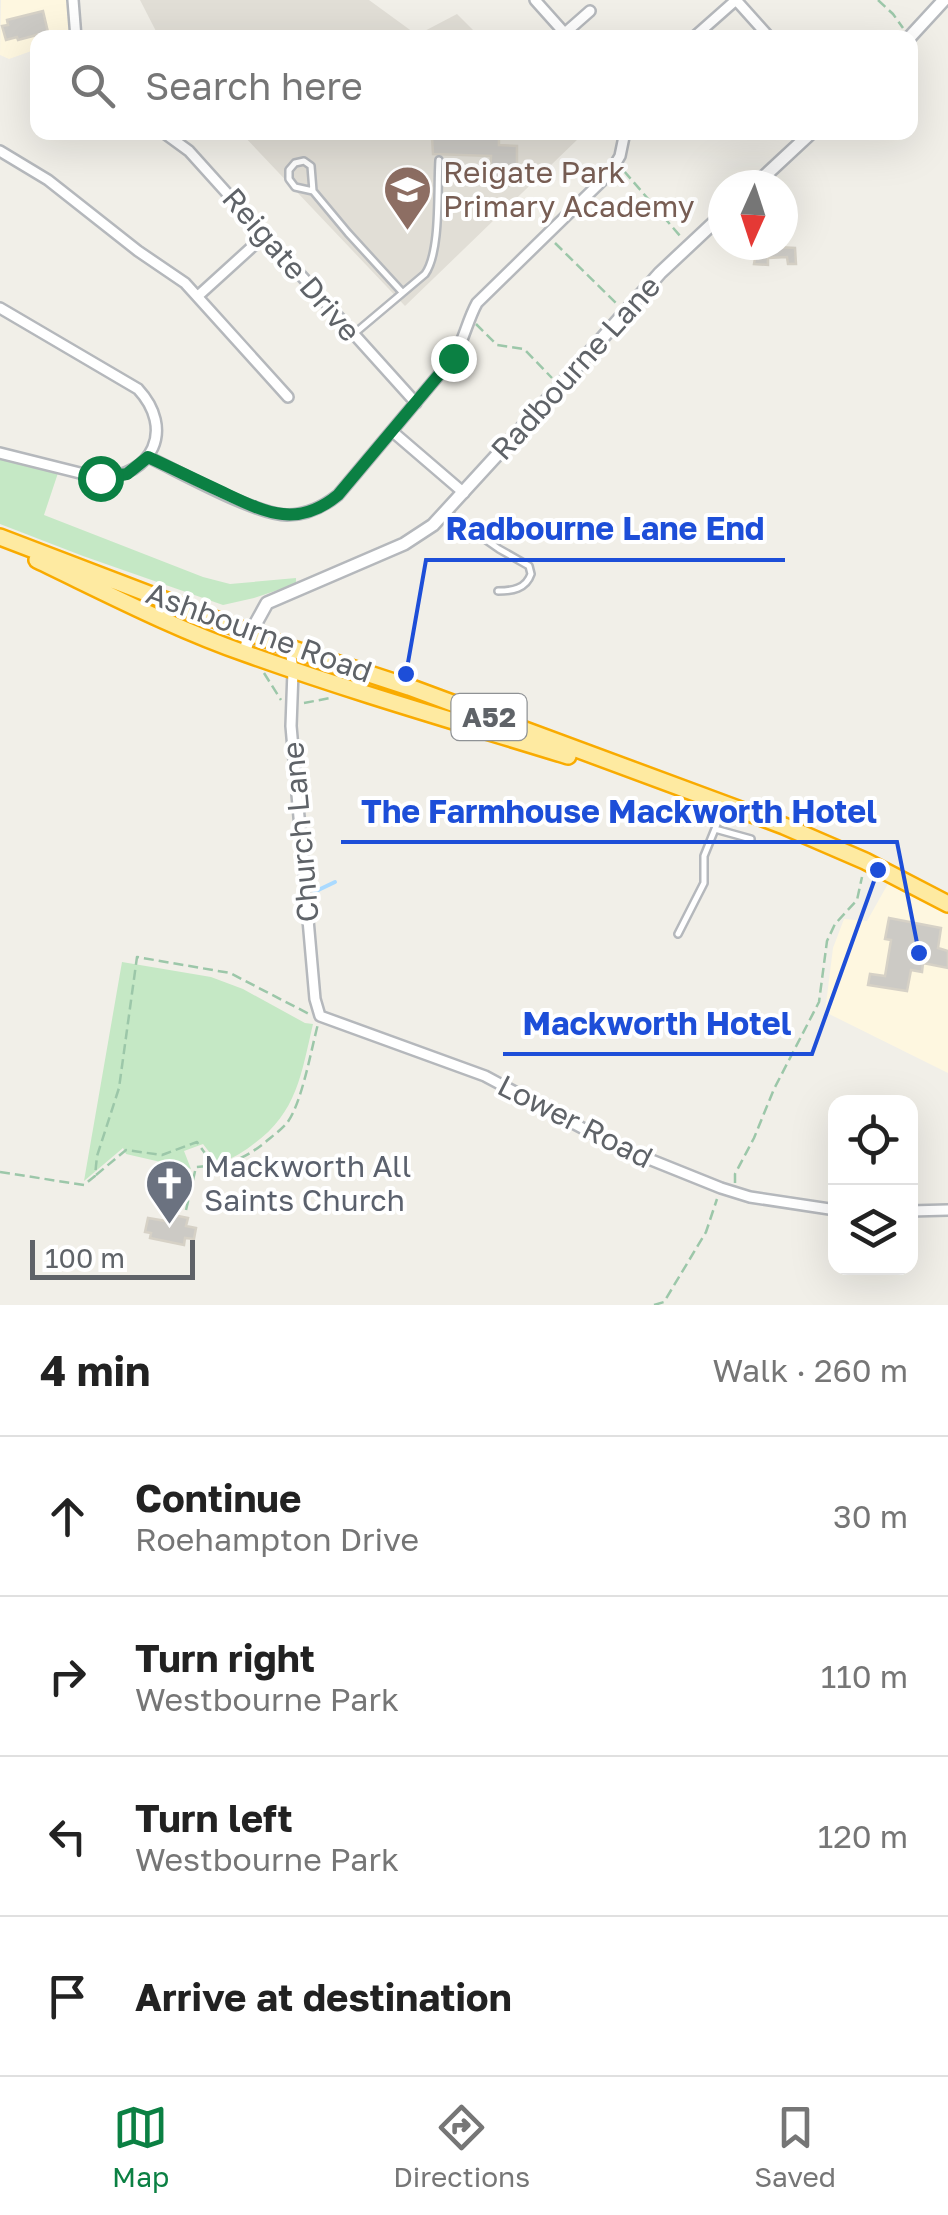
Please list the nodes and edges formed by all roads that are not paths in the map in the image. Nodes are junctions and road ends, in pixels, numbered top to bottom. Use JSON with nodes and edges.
{"nodes":[{"id":1,"x":73,"y":0,"type":"edge"},
{"id":2,"x":535,"y":0,"type":"edge"},
{"id":3,"x":736,"y":0,"type":"edge"},
{"id":4,"x":944,"y":0,"type":"edge"},
{"id":5,"x":590,"y":12,"type":"dead end"},
{"id":6,"x":75,"y":30,"type":"edge"},
{"id":7,"x":562,"y":30,"type":"edge"},
{"id":8,"x":572,"y":30,"type":"edge"},
{"id":9,"x":701,"y":30,"type":"edge"},
{"id":10,"x":763,"y":30,"type":"edge"},
{"id":11,"x":916,"y":30,"type":"edge"},
{"id":12,"x":174,"y":140,"type":"edge"},
{"id":13,"x":622,"y":140,"type":"edge"},
{"id":14,"x":803,"y":140,"type":"edge"},
{"id":15,"x":0,"y":152,"type":"edge"},
{"id":16,"x":439,"y":160,"type":"dead end"},
{"id":17,"x":771,"y":170,"type":"edge"},
{"id":18,"x":313,"y":191,"type":"junction"},
{"id":19,"x":708,"y":228,"type":"edge"},
{"id":20,"x":264,"y":236,"type":"junction"},
{"id":21,"x":402,"y":292,"type":"junction"},
{"id":22,"x":198,"y":296,"type":"junction"},
{"id":23,"x":0,"y":308,"type":"edge"},
{"id":24,"x":353,"y":336,"type":"junction"},
{"id":25,"x":288,"y":397,"type":"dead end"},
{"id":26,"x":416,"y":404,"type":"junction"},
{"id":27,"x":393,"y":432,"type":"junction"},
{"id":28,"x":0,"y":453,"type":"edge"},
{"id":29,"x":148,"y":457,"type":"junction"},
{"id":30,"x":464,"y":493,"type":"junction"},
{"id":31,"x":446,"y":512,"type":"junction"},
{"id":32,"x":0,"y":539,"type":"edge"},
{"id":33,"x":498,"y":592,"type":"dead end"},
{"id":34,"x":250,"y":632,"type":"junction"},
{"id":35,"x":290,"y":648,"type":"junction"},
{"id":36,"x":244,"y":653,"type":"junction"},
{"id":37,"x":293,"y":671,"type":"junction"},
{"id":38,"x":687,"y":790,"type":"junction"},
{"id":39,"x":725,"y":804,"type":"junction"},
{"id":40,"x":715,"y":829,"type":"junction"},
{"id":41,"x":751,"y":839,"type":"dead end"},
{"id":42,"x":948,"y":904,"type":"edge"},
{"id":43,"x":678,"y":934,"type":"dead end"},
{"id":44,"x":320,"y":1016,"type":"joint"},
{"id":45,"x":828,"y":1209,"type":"edge"},
{"id":46,"x":948,"y":1210,"type":"edge"},
{"id":47,"x":918,"y":1211,"type":"edge"}],
"edges":[{"from":1,"to":6,"type":"street"},
{"from":2,"to":7,"type":"street"},
{"from":3,"to":9,"type":"street"},
{"from":3,"to":10,"type":"street"},
{"from":4,"to":11,"type":"street"},
{"from":5,"to":8,"type":"street"},
{"from":12,"to":20,"type":"street","name":"Reigate Drive"},
{"from":13,"to":26,"type":"street"},
{"from":14,"to":17,"type":"street"},
{"from":15,"to":22,"type":"street"},
{"from":16,"to":21,"type":"lane"},
{"from":18,"to":18,"type":"lane"},
{"from":18,"to":21,"type":"lane"},
{"from":19,"to":30,"type":"street","name":"Radbourne Lane"},
{"from":20,"to":22,"type":"street"},
{"from":20,"to":24,"type":"street","name":"Reigate Drive"},
{"from":21,"to":24,"type":"lane"},
{"from":22,"to":25,"type":"street"},
{"from":23,"to":29,"type":"street"},
{"from":24,"to":26,"type":"street","name":"Reigate Drive"},
{"from":26,"to":27,"type":"street"},
{"from":27,"to":29,"type":"street"},
{"from":27,"to":30,"type":"street"},
{"from":28,"to":29,"type":"street"},
{"from":30,"to":31,"type":"street","name":"Radbourne Lane"},
{"from":31,"to":33,"type":"lane"},
{"from":31,"to":34,"type":"street","name":"Radbourne Lane"},
{"from":32,"to":34,"type":"highway","name":"Ashbourne Road","number":"A52"},
{"from":32,"to":36,"type":"highway","name":"Ashbourne Road","number":"A52"},
{"from":34,"to":35,"type":"highway","name":"Ashbourne Road","number":"A52"},
{"from":34,"to":36,"type":"street","name":"Radbourne Lane"},
{"from":35,"to":37,"type":"street","name":"Church Lane"},
{"from":35,"to":38,"type":"highway","name":"Ashbourne Road","number":"A52"},
{"from":36,"to":37,"type":"highway","name":"Ashbourne Road","number":"A52"},
{"from":37,"to":38,"type":"highway","name":"Ashbourne Road","number":"A52"},
{"from":37,"to":44,"type":"street","name":"Church Lane"},
{"from":38,"to":39,"type":"highway","name":"Ashbourne Road","number":"A52"},
{"from":39,"to":40,"type":"lane"},
{"from":39,"to":42,"type":"highway","name":"Ashbourne Road","number":"A52"},
{"from":40,"to":41,"type":"lane"},
{"from":40,"to":43,"type":"lane"},
{"from":44,"to":45,"type":"street","name":"Lower Road"},
{"from":46,"to":47,"type":"street"}]}
